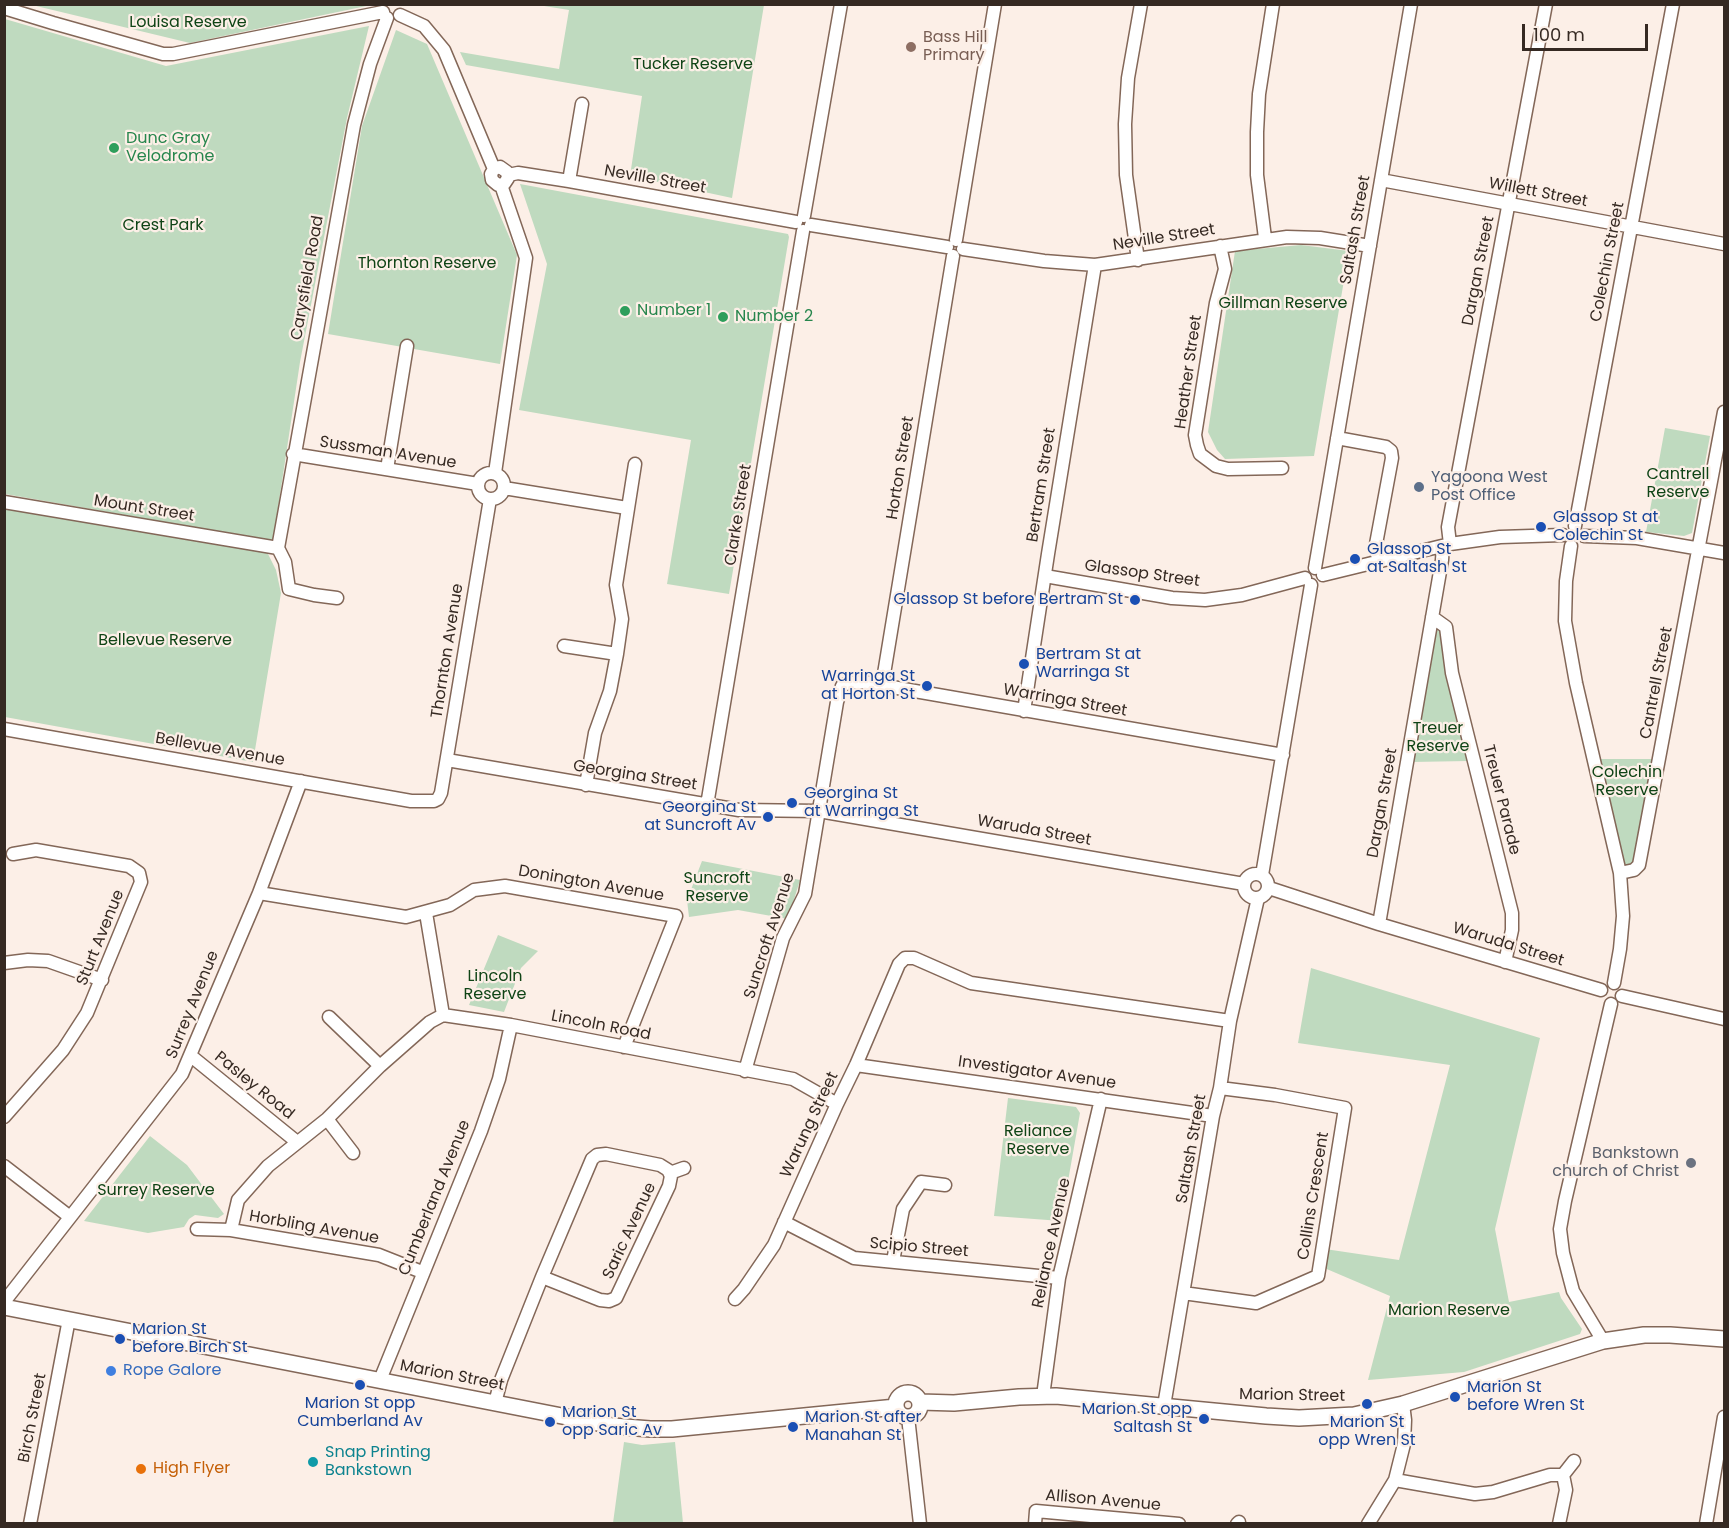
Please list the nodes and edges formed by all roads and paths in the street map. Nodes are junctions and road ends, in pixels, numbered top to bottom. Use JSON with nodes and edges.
{"nodes":[{"id":1,"x":841,"y":4,"type":"edge"},
{"id":2,"x":995,"y":4,"type":"edge"},
{"id":3,"x":1141,"y":4,"type":"edge"},
{"id":4,"x":1273,"y":4,"type":"edge"},
{"id":5,"x":1411,"y":4,"type":"edge"},
{"id":6,"x":1546,"y":4,"type":"edge"},
{"id":7,"x":1673,"y":4,"type":"edge"},
{"id":8,"x":4,"y":8,"type":"edge"},
{"id":9,"x":399,"y":10,"type":"edge"},
{"id":10,"x":386,"y":12,"type":"edge"},
{"id":11,"x":582,"y":104,"type":"dead end"},
{"id":12,"x":505,"y":180,"type":"junction"},
{"id":13,"x":1381,"y":180,"type":"junction"},
{"id":14,"x":569,"y":181,"type":"junction"},
{"id":15,"x":1509,"y":204,"type":"junction"},
{"id":16,"x":804,"y":224,"type":"junction"},
{"id":17,"x":1632,"y":227,"type":"junction"},
{"id":18,"x":1265,"y":238,"type":"junction"},
{"id":19,"x":1725,"y":244,"type":"edge"},
{"id":20,"x":1220,"y":246,"type":"junction"},
{"id":21,"x":1370,"y":246,"type":"junction"},
{"id":22,"x":955,"y":248,"type":"junction"},
{"id":23,"x":1138,"y":260,"type":"junction"},
{"id":24,"x":1095,"y":265,"type":"junction"},
{"id":25,"x":407,"y":346,"type":"dead end"},
{"id":26,"x":1725,"y":412,"type":"edge"},
{"id":27,"x":1337,"y":438,"type":"junction"},
{"id":28,"x":293,"y":454,"type":"junction"},
{"id":29,"x":635,"y":464,"type":"dead end"},
{"id":30,"x":1282,"y":468,"type":"dead end"},
{"id":31,"x":387,"y":469,"type":"junction"},
{"id":32,"x":495,"y":473,"type":"junction"},
{"id":33,"x":478,"y":484,"type":"junction"},
{"id":34,"x":504,"y":488,"type":"junction"},
{"id":35,"x":490,"y":499,"type":"junction"},
{"id":36,"x":4,"y":502,"type":"edge"},
{"id":37,"x":627,"y":508,"type":"junction"},
{"id":38,"x":1575,"y":526,"type":"junction"},
{"id":39,"x":1563,"y":535,"type":"junction"},
{"id":40,"x":1584,"y":536,"type":"junction"},
{"id":41,"x":1446,"y":545,"type":"junction"},
{"id":42,"x":1571,"y":546,"type":"junction"},
{"id":43,"x":278,"y":548,"type":"junction"},
{"id":44,"x":1699,"y":548,"type":"junction"},
{"id":45,"x":1725,"y":553,"type":"edge"},
{"id":46,"x":1378,"y":561,"type":"junction"},
{"id":47,"x":1319,"y":571,"type":"junction"},
{"id":48,"x":1045,"y":576,"type":"junction"},
{"id":49,"x":1308,"y":582,"type":"junction"},
{"id":50,"x":338,"y":598,"type":"dead end"},
{"id":51,"x":1432,"y":617,"type":"junction"},
{"id":52,"x":564,"y":646,"type":"dead end"},
{"id":53,"x":617,"y":654,"type":"junction"},
{"id":54,"x":882,"y":686,"type":"junction"},
{"id":55,"x":1024,"y":711,"type":"junction"},
{"id":56,"x":4,"y":729,"type":"edge"},
{"id":57,"x":1283,"y":755,"type":"junction"},
{"id":58,"x":447,"y":760,"type":"junction"},
{"id":59,"x":301,"y":781,"type":"junction"},
{"id":60,"x":586,"y":784,"type":"junction"},
{"id":61,"x":430,"y":803,"type":"joint"},
{"id":62,"x":707,"y":805,"type":"junction"},
{"id":63,"x":819,"y":811,"type":"junction"},
{"id":64,"x":13,"y":854,"type":"dead end"},
{"id":65,"x":1620,"y":873,"type":"junction"},
{"id":66,"x":1263,"y":875,"type":"junction"},
{"id":67,"x":1244,"y":884,"type":"junction"},
{"id":68,"x":1269,"y":888,"type":"junction"},
{"id":69,"x":259,"y":893,"type":"junction"},
{"id":70,"x":1258,"y":898,"type":"junction"},
{"id":71,"x":426,"y":913,"type":"junction"},
{"id":72,"x":1379,"y":924,"type":"junction"},
{"id":73,"x":1504,"y":962,"type":"junction"},
{"id":74,"x":4,"y":963,"type":"edge"},
{"id":75,"x":102,"y":980,"type":"junction"},
{"id":76,"x":1614,"y":983,"type":"junction"},
{"id":77,"x":1601,"y":990,"type":"junction"},
{"id":78,"x":1622,"y":996,"type":"junction"},
{"id":79,"x":1611,"y":1004,"type":"junction"},
{"id":80,"x":443,"y":1015,"type":"junction"},
{"id":81,"x":329,"y":1017,"type":"dead end"},
{"id":82,"x":1725,"y":1019,"type":"edge"},
{"id":83,"x":1230,"y":1021,"type":"junction"},
{"id":84,"x":511,"y":1025,"type":"junction"},
{"id":85,"x":624,"y":1047,"type":"junction"},
{"id":86,"x":190,"y":1056,"type":"junction"},
{"id":87,"x":856,"y":1065,"type":"junction"},
{"id":88,"x":380,"y":1066,"type":"junction"},
{"id":89,"x":745,"y":1071,"type":"junction"},
{"id":90,"x":1220,"y":1088,"type":"junction"},
{"id":91,"x":1101,"y":1099,"type":"junction"},
{"id":92,"x":837,"y":1104,"type":"junction"},
{"id":93,"x":1213,"y":1116,"type":"junction"},
{"id":94,"x":4,"y":1117,"type":"edge"},
{"id":95,"x":327,"y":1119,"type":"junction"},
{"id":96,"x":297,"y":1142,"type":"junction"},
{"id":97,"x":353,"y":1153,"type":"dead end"},
{"id":98,"x":4,"y":1167,"type":"edge"},
{"id":99,"x":684,"y":1168,"type":"dead end"},
{"id":100,"x":670,"y":1173,"type":"junction"},
{"id":101,"x":945,"y":1185,"type":"dead end"},
{"id":102,"x":70,"y":1217,"type":"junction"},
{"id":103,"x":784,"y":1222,"type":"junction"},
{"id":104,"x":197,"y":1230,"type":"dead end"},
{"id":105,"x":231,"y":1230,"type":"junction"},
{"id":106,"x":892,"y":1261,"type":"junction"},
{"id":107,"x":422,"y":1272,"type":"junction"},
{"id":108,"x":542,"y":1277,"type":"junction"},
{"id":109,"x":1059,"y":1278,"type":"junction"},
{"id":110,"x":1183,"y":1293,"type":"junction"},
{"id":111,"x":735,"y":1299,"type":"dead end"},
{"id":112,"x":4,"y":1305,"type":"edge"},
{"id":113,"x":69,"y":1319,"type":"junction"},
{"id":114,"x":1725,"y":1339,"type":"edge"},
{"id":115,"x":1603,"y":1341,"type":"junction"},
{"id":116,"x":380,"y":1380,"type":"junction"},
{"id":117,"x":1043,"y":1396,"type":"junction"},
{"id":118,"x":920,"y":1402,"type":"junction"},
{"id":119,"x":495,"y":1403,"type":"junction"},
{"id":120,"x":1403,"y":1404,"type":"junction"},
{"id":121,"x":1164,"y":1406,"type":"junction"},
{"id":122,"x":902,"y":1412,"type":"junction"},
{"id":123,"x":1725,"y":1418,"type":"edge"},
{"id":124,"x":1574,"y":1461,"type":"dead end"},
{"id":125,"x":1563,"y":1475,"type":"junction"},
{"id":126,"x":1395,"y":1480,"type":"junction"},
{"id":127,"x":918,"y":1523,"type":"edge"},
{"id":128,"x":30,"y":1524,"type":"edge"},
{"id":129,"x":1035,"y":1524,"type":"edge"},
{"id":130,"x":1179,"y":1524,"type":"edge"},
{"id":131,"x":1368,"y":1524,"type":"edge"},
{"id":132,"x":1559,"y":1524,"type":"edge"},
{"id":133,"x":1706,"y":1524,"type":"edge"}],
"edges":[{"from":1,"to":16,"type":"street","name":"Clarke Street"},
{"from":2,"to":22,"type":"street","name":"Horton Street"},
{"from":3,"to":23,"type":"street"},
{"from":4,"to":18,"type":"street"},
{"from":5,"to":13,"type":"street","name":"Saltash Street"},
{"from":6,"to":15,"type":"street","name":"Dargan Street"},
{"from":7,"to":17,"type":"street","name":"Colechin Street"},
{"from":8,"to":10,"type":"street"},
{"from":9,"to":10,"type":"street"},
{"from":9,"to":12,"type":"street"},
{"from":10,"to":28,"type":"street","name":"Carysfield Road"},
{"from":11,"to":14,"type":"street"},
{"from":12,"to":14,"type":"street","name":"Neville Street"},
{"from":12,"to":32,"type":"street"},
{"from":13,"to":15,"type":"street","name":"Willett Street"},
{"from":13,"to":21,"type":"street","name":"Saltash Street"},
{"from":14,"to":16,"type":"street","name":"Neville Street"},
{"from":15,"to":17,"type":"street","name":"Willett Street"},
{"from":15,"to":41,"type":"street","name":"Dargan Street"},
{"from":16,"to":22,"type":"street","name":"Neville Street"},
{"from":16,"to":62,"type":"street","name":"Clarke Street"},
{"from":17,"to":19,"type":"street","name":"Willett Street"},
{"from":17,"to":38,"type":"street","name":"Colechin Street"},
{"from":18,"to":20,"type":"street","name":"Neville Street"},
{"from":18,"to":21,"type":"street","name":"Neville Street"},
{"from":20,"to":23,"type":"street","name":"Neville Street"},
{"from":20,"to":30,"type":"street","name":"Heather Street"},
{"from":21,"to":27,"type":"street","name":"Saltash Street"},
{"from":22,"to":24,"type":"street","name":"Neville Street"},
{"from":22,"to":54,"type":"street","name":"Horton Street"},
{"from":23,"to":24,"type":"street","name":"Neville Street"},
{"from":24,"to":48,"type":"street","name":"Bertram Street"},
{"from":25,"to":31,"type":"street"},
{"from":26,"to":44,"type":"street","name":"Cantrell Street"},
{"from":27,"to":46,"type":"street"},
{"from":27,"to":47,"type":"street","name":"Saltash Street"},
{"from":28,"to":31,"type":"street","name":"Sussman Avenue"},
{"from":28,"to":43,"type":"street","name":"Carysfield Road"},
{"from":29,"to":37,"type":"street"},
{"from":31,"to":33,"type":"street","name":"Sussman Avenue"},
{"from":32,"to":33,"type":"street"},
{"from":32,"to":34,"type":"street"},
{"from":33,"to":35,"type":"street"},
{"from":34,"to":35,"type":"street"},
{"from":34,"to":37,"type":"street"},
{"from":35,"to":58,"type":"street","name":"Thornton Avenue"},
{"from":36,"to":43,"type":"street","name":"Mount Street"},
{"from":37,"to":53,"type":"street"},
{"from":38,"to":39,"type":"street"},
{"from":38,"to":40,"type":"street"},
{"from":39,"to":41,"type":"street"},
{"from":39,"to":42,"type":"street"},
{"from":40,"to":42,"type":"street"},
{"from":40,"to":44,"type":"street"},
{"from":41,"to":46,"type":"street"},
{"from":41,"to":51,"type":"street","name":"Dargan Street"},
{"from":42,"to":65,"type":"street"},
{"from":43,"to":50,"type":"street"},
{"from":44,"to":45,"type":"street"},
{"from":44,"to":65,"type":"street","name":"Cantrell Street"},
{"from":46,"to":47,"type":"street"},
{"from":47,"to":49,"type":"street"},
{"from":48,"to":49,"type":"street","name":"Glassop Street"},
{"from":48,"to":55,"type":"street","name":"Bertram Street"},
{"from":49,"to":57,"type":"street"},
{"from":51,"to":72,"type":"street","name":"Dargan Street"},
{"from":51,"to":73,"type":"street","name":"Treuer Parade"},
{"from":52,"to":53,"type":"street"},
{"from":53,"to":60,"type":"street"},
{"from":54,"to":55,"type":"street","name":"Warringa Street"},
{"from":54,"to":63,"type":"street","name":"Warringa Street"},
{"from":55,"to":57,"type":"street","name":"Warringa Street"},
{"from":56,"to":59,"type":"street","name":"Bellevue Avenue"},
{"from":57,"to":66,"type":"street"},
{"from":58,"to":60,"type":"street","name":"Georgina Street"},
{"from":58,"to":61,"type":"street","name":"Thornton Avenue"},
{"from":59,"to":61,"type":"street","name":"Bellevue Avenue"},
{"from":59,"to":69,"type":"street","name":"Surrey Avenue"},
{"from":60,"to":62,"type":"street","name":"Georgina Street"},
{"from":62,"to":63,"type":"street","name":"Georgina Street"},
{"from":63,"to":67,"type":"street","name":"Waruda Street"},
{"from":63,"to":89,"type":"street","name":"Suncroft Avenue"},
{"from":64,"to":75,"type":"street","name":"Sturt Avenue"},
{"from":65,"to":76,"type":"street"},
{"from":66,"to":67,"type":"street"},
{"from":66,"to":68,"type":"street"},
{"from":67,"to":70,"type":"street"},
{"from":68,"to":70,"type":"street"},
{"from":68,"to":72,"type":"street","name":"Waruda Street"},
{"from":69,"to":71,"type":"street","name":"Donington Avenue"},
{"from":69,"to":86,"type":"street","name":"Surrey Avenue"},
{"from":70,"to":83,"type":"street","name":"Saltash Street"},
{"from":71,"to":80,"type":"street"},
{"from":71,"to":85,"type":"street","name":"Donington Avenue"},
{"from":72,"to":73,"type":"street","name":"Waruda Street"},
{"from":73,"to":77,"type":"street","name":"Waruda Street"},
{"from":74,"to":75,"type":"street"},
{"from":75,"to":94,"type":"street","name":"Sturt Avenue"},
{"from":76,"to":77,"type":"street"},
{"from":76,"to":78,"type":"street"},
{"from":77,"to":79,"type":"street"},
{"from":78,"to":79,"type":"street"},
{"from":78,"to":82,"type":"street"},
{"from":79,"to":115,"type":"street"},
{"from":80,"to":84,"type":"street","name":"Lincoln Road"},
{"from":80,"to":88,"type":"street"},
{"from":81,"to":88,"type":"street"},
{"from":83,"to":87,"type":"street","name":"Warung Street"},
{"from":83,"to":90,"type":"street","name":"Saltash Street"},
{"from":84,"to":85,"type":"street","name":"Lincoln Road"},
{"from":84,"to":107,"type":"street","name":"Cumberland Avenue"},
{"from":85,"to":89,"type":"street","name":"Lincoln Road"},
{"from":86,"to":96,"type":"street","name":"Pasley Road"},
{"from":86,"to":102,"type":"street","name":"Surrey Avenue"},
{"from":87,"to":91,"type":"street","name":"Investigator Avenue"},
{"from":87,"to":92,"type":"street","name":"Warung Street"},
{"from":88,"to":95,"type":"street"},
{"from":89,"to":92,"type":"street","name":"Lincoln Road"},
{"from":90,"to":93,"type":"street","name":"Saltash Street"},
{"from":90,"to":110,"type":"street","name":"Collins Crescent"},
{"from":91,"to":93,"type":"street","name":"Investigator Avenue"},
{"from":91,"to":109,"type":"street","name":"Reliance Avenue"},
{"from":92,"to":103,"type":"street","name":"Warung Street"},
{"from":93,"to":110,"type":"street","name":"Saltash Street"},
{"from":95,"to":96,"type":"street"},
{"from":95,"to":97,"type":"street"},
{"from":96,"to":105,"type":"street"},
{"from":98,"to":102,"type":"street"},
{"from":99,"to":100,"type":"street","name":"Saric Avenue"},
{"from":100,"to":108,"type":"street","name":"Saric Avenue"},
{"from":100,"to":108,"type":"street","name":"Saric Avenue"},
{"from":101,"to":106,"type":"street"},
{"from":102,"to":112,"type":"street","name":"Surrey Avenue"},
{"from":103,"to":106,"type":"street","name":"Scipio Street"},
{"from":103,"to":111,"type":"street","name":"Warung Street"},
{"from":104,"to":105,"type":"street","name":"Horbling Avenue"},
{"from":105,"to":107,"type":"street","name":"Horbling Avenue"},
{"from":106,"to":109,"type":"street","name":"Scipio Street"},
{"from":107,"to":116,"type":"street","name":"Cumberland Avenue"},
{"from":108,"to":119,"type":"street","name":"Saric Avenue"},
{"from":109,"to":117,"type":"street","name":"Reliance Avenue"},
{"from":110,"to":121,"type":"street","name":"Saltash Street"},
{"from":112,"to":113,"type":"main road","name":"Marion Street"},
{"from":113,"to":116,"type":"main road","name":"Marion Street"},
{"from":113,"to":128,"type":"street","name":"Birch Street"},
{"from":114,"to":115,"type":"main road","name":"Marion Street"},
{"from":115,"to":120,"type":"main road","name":"Marion Street"},
{"from":116,"to":119,"type":"main road","name":"Marion Street"},
{"from":117,"to":118,"type":"main road","name":"Marion Street"},
{"from":117,"to":121,"type":"main road","name":"Marion Street"},
{"from":118,"to":122,"type":"main road"},
{"from":118,"to":122,"type":"main road"},
{"from":119,"to":122,"type":"main road","name":"Marion Street"},
{"from":120,"to":121,"type":"main road","name":"Marion Street"},
{"from":120,"to":126,"type":"street"},
{"from":122,"to":127,"type":"street"},
{"from":123,"to":133,"type":"street"},
{"from":124,"to":125,"type":"street"},
{"from":125,"to":126,"type":"street"},
{"from":125,"to":132,"type":"street"},
{"from":126,"to":131,"type":"street"},
{"from":129,"to":130,"type":"street","name":"Allison Avenue"}]}
